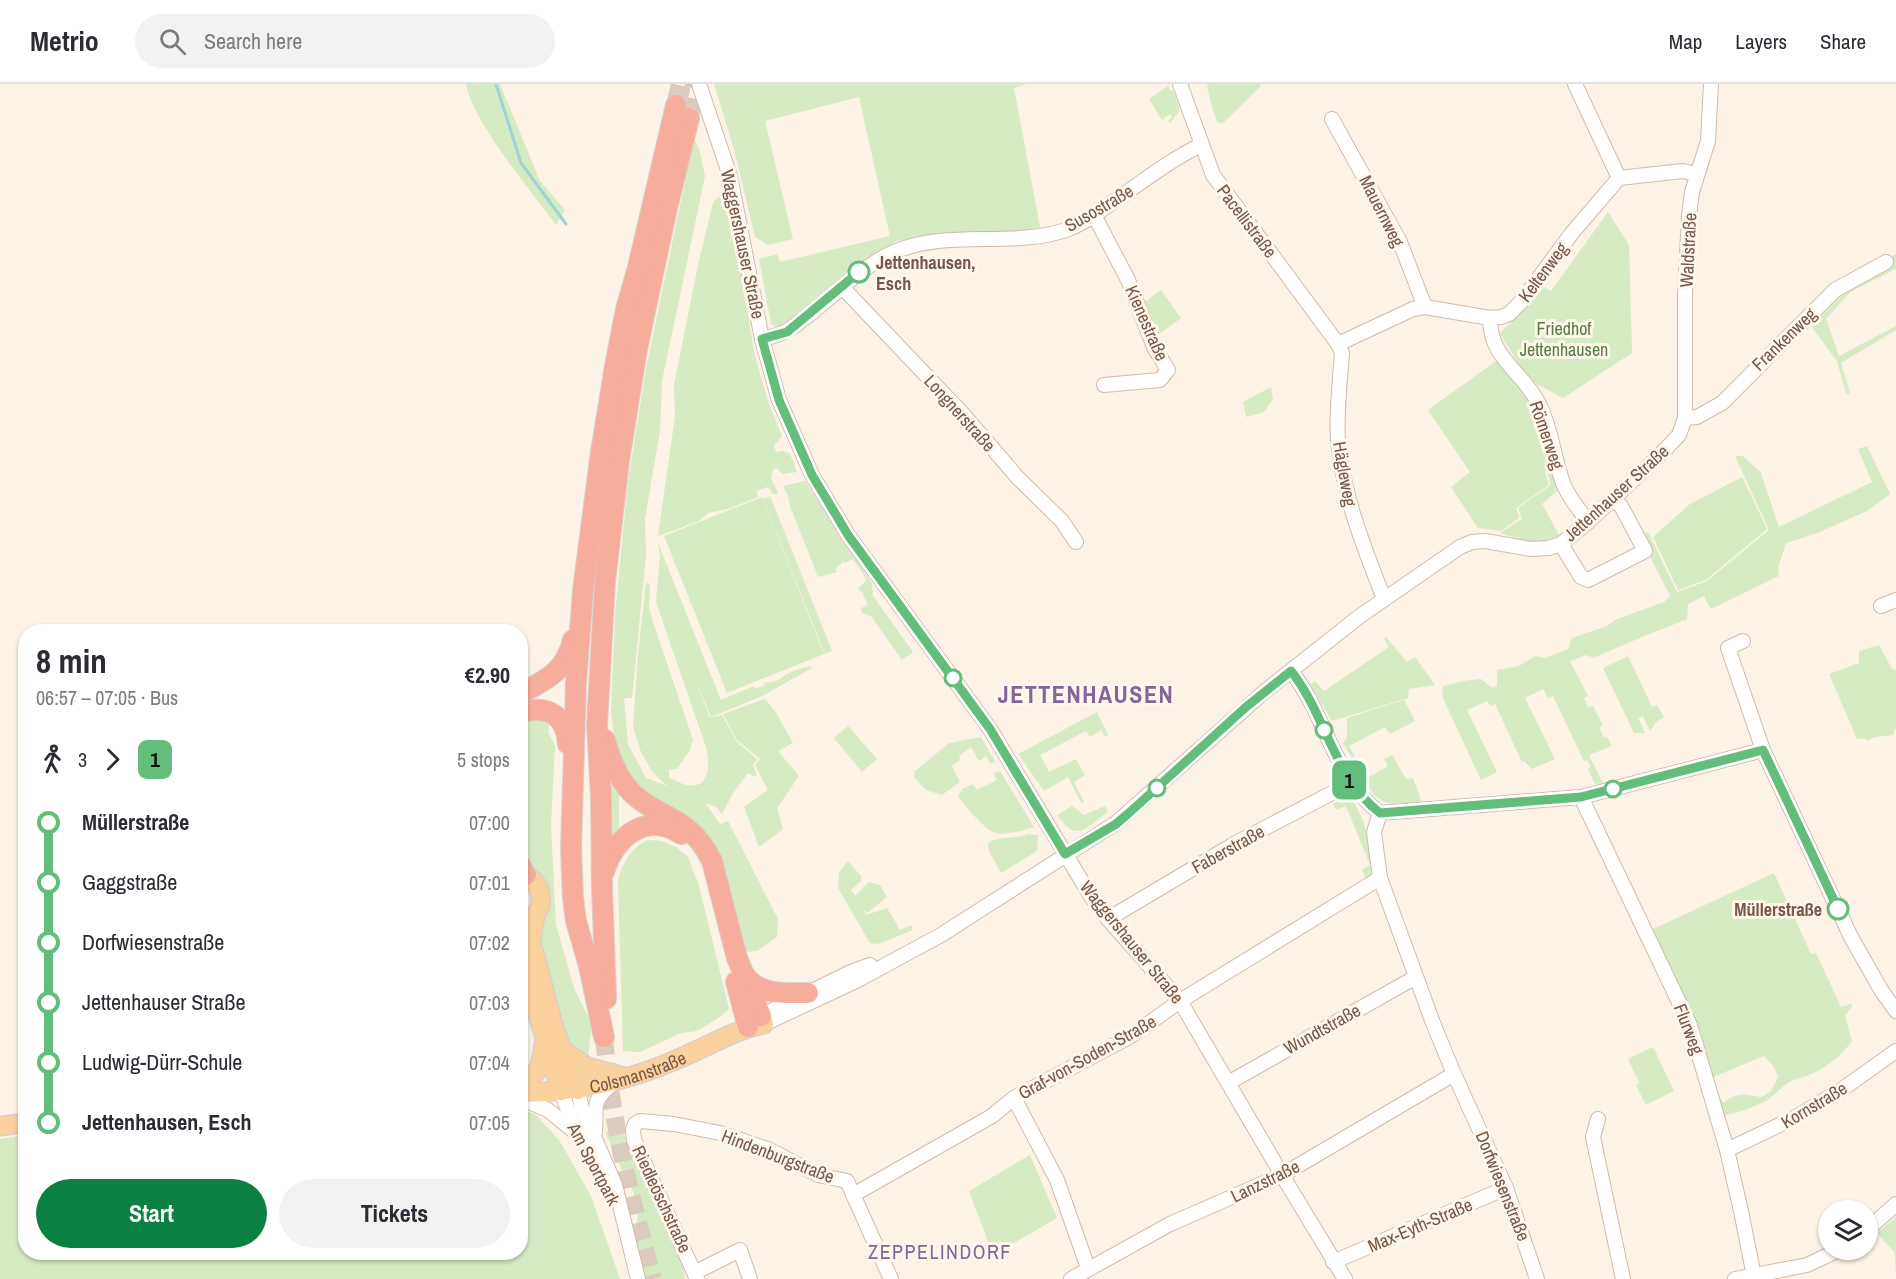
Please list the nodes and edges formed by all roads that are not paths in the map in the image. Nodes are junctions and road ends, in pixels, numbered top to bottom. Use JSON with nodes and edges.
{"nodes":[{"id":1,"x":699,"y":84,"type":"edge"},
{"id":2,"x":1180,"y":84,"type":"edge"},
{"id":3,"x":1575,"y":84,"type":"edge"},
{"id":4,"x":1712,"y":84,"type":"edge"},
{"id":5,"x":1332,"y":119,"type":"dead end"},
{"id":6,"x":1202,"y":146,"type":"junction"},
{"id":7,"x":1696,"y":174,"type":"junction"},
{"id":8,"x":1619,"y":178,"type":"junction"},
{"id":9,"x":1094,"y":215,"type":"junction"},
{"id":10,"x":1886,"y":262,"type":"dead end"},
{"id":11,"x":842,"y":286,"type":"junction"},
{"id":12,"x":1425,"y":307,"type":"junction"},
{"id":13,"x":1491,"y":318,"type":"junction"},
{"id":14,"x":762,"y":339,"type":"junction"},
{"id":15,"x":1338,"y":344,"type":"junction"},
{"id":16,"x":1104,"y":386,"type":"dead end"},
{"id":17,"x":1685,"y":418,"type":"junction"},
{"id":18,"x":1613,"y":499,"type":"junction"},
{"id":19,"x":1588,"y":522,"type":"junction"},
{"id":20,"x":1076,"y":542,"type":"dead end"},
{"id":21,"x":1561,"y":544,"type":"junction"},
{"id":22,"x":584,"y":590,"type":"junction"},
{"id":23,"x":1384,"y":598,"type":"junction"},
{"id":24,"x":1896,"y":600,"type":"edge"},
{"id":25,"x":1881,"y":606,"type":"dead end"},
{"id":26,"x":1743,"y":641,"type":"dead end"},
{"id":27,"x":1291,"y":671,"type":"junction"},
{"id":28,"x":528,"y":689,"type":"edge"},
{"id":29,"x":597,"y":707,"type":"junction"},
{"id":30,"x":528,"y":711,"type":"edge"},
{"id":31,"x":1763,"y":750,"type":"junction"},
{"id":32,"x":1349,"y":780,"type":"junction"},
{"id":33,"x":572,"y":787,"type":"junction"},
{"id":34,"x":1581,"y":797,"type":"junction"},
{"id":35,"x":1380,"y":813,"type":"junction"},
{"id":36,"x":1065,"y":854,"type":"junction"},
{"id":37,"x":528,"y":875,"type":"edge"},
{"id":38,"x":1380,"y":878,"type":"junction"},
{"id":39,"x":602,"y":886,"type":"junction"},
{"id":40,"x":1108,"y":919,"type":"junction"},
{"id":41,"x":528,"y":920,"type":"edge"},
{"id":42,"x":906,"y":953,"type":"junction"},
{"id":43,"x":741,"y":972,"type":"junction"},
{"id":44,"x":1416,"y":977,"type":"junction"},
{"id":45,"x":528,"y":983,"type":"edge"},
{"id":46,"x":808,"y":993,"type":"junction"},
{"id":47,"x":1180,"y":1001,"type":"junction"},
{"id":48,"x":1896,"y":1011,"type":"edge"},
{"id":49,"x":758,"y":1022,"type":"junction"},
{"id":50,"x":545,"y":1039,"type":"junction"},
{"id":51,"x":561,"y":1048,"type":"junction"},
{"id":52,"x":1896,"y":1051,"type":"edge"},
{"id":53,"x":1454,"y":1074,"type":"junction"},
{"id":54,"x":528,"y":1080,"type":"edge"},
{"id":55,"x":622,"y":1080,"type":"junction"},
{"id":56,"x":1228,"y":1083,"type":"junction"},
{"id":57,"x":569,"y":1090,"type":"junction"},
{"id":58,"x":528,"y":1093,"type":"edge"},
{"id":59,"x":1014,"y":1098,"type":"junction"},
{"id":60,"x":528,"y":1101,"type":"edge"},
{"id":61,"x":1598,"y":1119,"type":"dead end"},
{"id":62,"x":640,"y":1121,"type":"joint"},
{"id":63,"x":18,"y":1124,"type":"edge"},
{"id":64,"x":0,"y":1126,"type":"edge"},
{"id":65,"x":579,"y":1135,"type":"junction"},
{"id":66,"x":595,"y":1140,"type":"junction"},
{"id":67,"x":1727,"y":1150,"type":"junction"},
{"id":68,"x":1282,"y":1175,"type":"junction"},
{"id":69,"x":1506,"y":1188,"type":"junction"},
{"id":70,"x":853,"y":1195,"type":"junction"},
{"id":71,"x":1896,"y":1204,"type":"edge"},
{"id":72,"x":1878,"y":1220,"type":"edge"},
{"id":73,"x":628,"y":1237,"type":"junction"},
{"id":74,"x":1818,"y":1259,"type":"edge"},
{"id":75,"x":1333,"y":1262,"type":"junction"},
{"id":76,"x":1089,"y":1268,"type":"junction"},
{"id":77,"x":1775,"y":1275,"type":"edge"},
{"id":78,"x":696,"y":1276,"type":"edge"},
{"id":79,"x":1754,"y":1276,"type":"junction"},
{"id":80,"x":638,"y":1279,"type":"edge"},
{"id":81,"x":750,"y":1279,"type":"edge"},
{"id":82,"x":891,"y":1279,"type":"edge"},
{"id":83,"x":1071,"y":1279,"type":"edge"},
{"id":84,"x":1345,"y":1279,"type":"edge"},
{"id":85,"x":1537,"y":1279,"type":"edge"},
{"id":86,"x":1623,"y":1279,"type":"edge"},
{"id":87,"x":1735,"y":1279,"type":"edge"}],
"edges":[{"from":1,"to":14,"type":"street","name":"Waggershauser Straße"},
{"from":2,"to":6,"type":"street","name":"Pacellistraße"},
{"from":3,"to":8,"type":"street"},
{"from":4,"to":7,"type":"street","name":"Waldstraße"},
{"from":5,"to":12,"type":"street","name":"Mauernweg"},
{"from":6,"to":9,"type":"street","name":"Susostraße"},
{"from":6,"to":15,"type":"street","name":"Pacellistraße"},
{"from":7,"to":8,"type":"street"},
{"from":7,"to":17,"type":"street","name":"Waldstraße"},
{"from":8,"to":13,"type":"street","name":"Keltenweg"},
{"from":9,"to":11,"type":"street","name":"Susostraße"},
{"from":9,"to":16,"type":"street","name":"Kienestraße"},
{"from":10,"to":17,"type":"street","name":"Frankenweg"},
{"from":11,"to":14,"type":"street","name":"Susostraße"},
{"from":11,"to":20,"type":"street","name":"Longnerstraße"},
{"from":12,"to":13,"type":"street"},
{"from":12,"to":15,"type":"street"},
{"from":13,"to":19,"type":"street","name":"Römerweg"},
{"from":14,"to":36,"type":"street","name":"Waggershauser Straße"},
{"from":15,"to":23,"type":"street","name":"Hägleweg"},
{"from":17,"to":18,"type":"street","name":"Jettenhauser Straße"},
{"from":18,"to":19,"type":"street","name":"Jettenhauser Straße"},
{"from":18,"to":21,"type":"street"},
{"from":19,"to":21,"type":"street","name":"Jettenhauser Straße"},
{"from":21,"to":23,"type":"street","name":"Jettenhauser Straße"},
{"from":22,"to":28,"type":"highway"},
{"from":22,"to":29,"type":"highway"},
{"from":22,"to":33,"type":"highway"},
{"from":23,"to":27,"type":"street","name":"Jettenhauser Straße"},
{"from":24,"to":25,"type":"street"},
{"from":26,"to":31,"type":"street"},
{"from":27,"to":32,"type":"street"},
{"from":27,"to":36,"type":"street","name":"Jettenhauser Straße"},
{"from":29,"to":39,"type":"highway"},
{"from":29,"to":43,"type":"highway"},
{"from":30,"to":33,"type":"highway"},
{"from":31,"to":34,"type":"street"},
{"from":31,"to":48,"type":"street"},
{"from":32,"to":35,"type":"street"},
{"from":32,"to":40,"type":"street","name":"Faberstraße"},
{"from":33,"to":39,"type":"highway"},
{"from":34,"to":35,"type":"street"},
{"from":34,"to":67,"type":"street","name":"Flurweg"},
{"from":35,"to":38,"type":"street","name":"Dorfwiesenstraße"},
{"from":36,"to":40,"type":"street","name":"Waggershauser Straße"},
{"from":36,"to":42,"type":"street","name":"Colsmanstraße"},
{"from":37,"to":41,"type":"main road"},
{"from":38,"to":44,"type":"street","name":"Dorfwiesenstraße"},
{"from":38,"to":47,"type":"street","name":"Graf-von-Soden-Straße"},
{"from":39,"to":49,"type":"highway"},
{"from":40,"to":47,"type":"street","name":"Waggershauser Straße"},
{"from":41,"to":51,"type":"main road"},
{"from":42,"to":46,"type":"street","name":"Colsmanstraße"},
{"from":42,"to":49,"type":"street","name":"Colsmanstraße"},
{"from":43,"to":46,"type":"highway"},
{"from":43,"to":49,"type":"highway"},
{"from":44,"to":53,"type":"street","name":"Dorfwiesenstraße"},
{"from":44,"to":56,"type":"street","name":"Wundtstraße"},
{"from":45,"to":50,"type":"main road"},
{"from":46,"to":49,"type":"street","name":"Colsmanstraße"},
{"from":47,"to":56,"type":"street","name":"Waggershauser Straße"},
{"from":47,"to":59,"type":"street","name":"Graf-von-Soden-Straße"},
{"from":49,"to":55,"type":"main road","name":"Colsmanstraße"},
{"from":50,"to":54,"type":"main road"},
{"from":50,"to":57,"type":"main road"},
{"from":51,"to":55,"type":"main road"},
{"from":51,"to":57,"type":"main road"},
{"from":52,"to":67,"type":"street","name":"Kornstraße"},
{"from":53,"to":68,"type":"street","name":"Lanzstraße"},
{"from":53,"to":69,"type":"street","name":"Dorfwiesenstraße"},
{"from":55,"to":57,"type":"main road","name":"Colsmanstraße"},
{"from":55,"to":66,"type":"street"},
{"from":56,"to":68,"type":"street","name":"Waggershauser Straße"},
{"from":57,"to":58,"type":"main road","name":"Colsmanstraße"},
{"from":57,"to":65,"type":"street","name":"Am Sportpark"},
{"from":57,"to":66,"type":"street","name":"Am Sportpark"},
{"from":59,"to":70,"type":"street","name":"Graf-von-Soden-Straße"},
{"from":59,"to":76,"type":"street"},
{"from":60,"to":65,"type":"street"},
{"from":61,"to":86,"type":"street"},
{"from":62,"to":70,"type":"street","name":"Hindenburgstraße"},
{"from":62,"to":78,"type":"street","name":"Riedleöschstraße"},
{"from":63,"to":64,"type":"main road"},
{"from":65,"to":73,"type":"street","name":"Am Sportpark"},
{"from":66,"to":73,"type":"street","name":"Am Sportpark"},
{"from":67,"to":79,"type":"street","name":"Flurweg"},
{"from":68,"to":75,"type":"street","name":"Waggershauser Straße"},
{"from":68,"to":76,"type":"street","name":"Lanzstraße"},
{"from":69,"to":75,"type":"street","name":"Max-Eyth-Straße"},
{"from":69,"to":85,"type":"street","name":"Dorfwiesenstraße"},
{"from":70,"to":82,"type":"street","name":"Hindenburgstraße"},
{"from":71,"to":72,"type":"street"},
{"from":73,"to":80,"type":"street","name":"Am Sportpark"},
{"from":74,"to":77,"type":"street"},
{"from":75,"to":84,"type":"street","name":"Waggershauser Straße"},
{"from":76,"to":83,"type":"street","name":"Lanzstraße"},
{"from":77,"to":79,"type":"street"},
{"from":78,"to":81,"type":"street"},
{"from":79,"to":87,"type":"street"}]}
